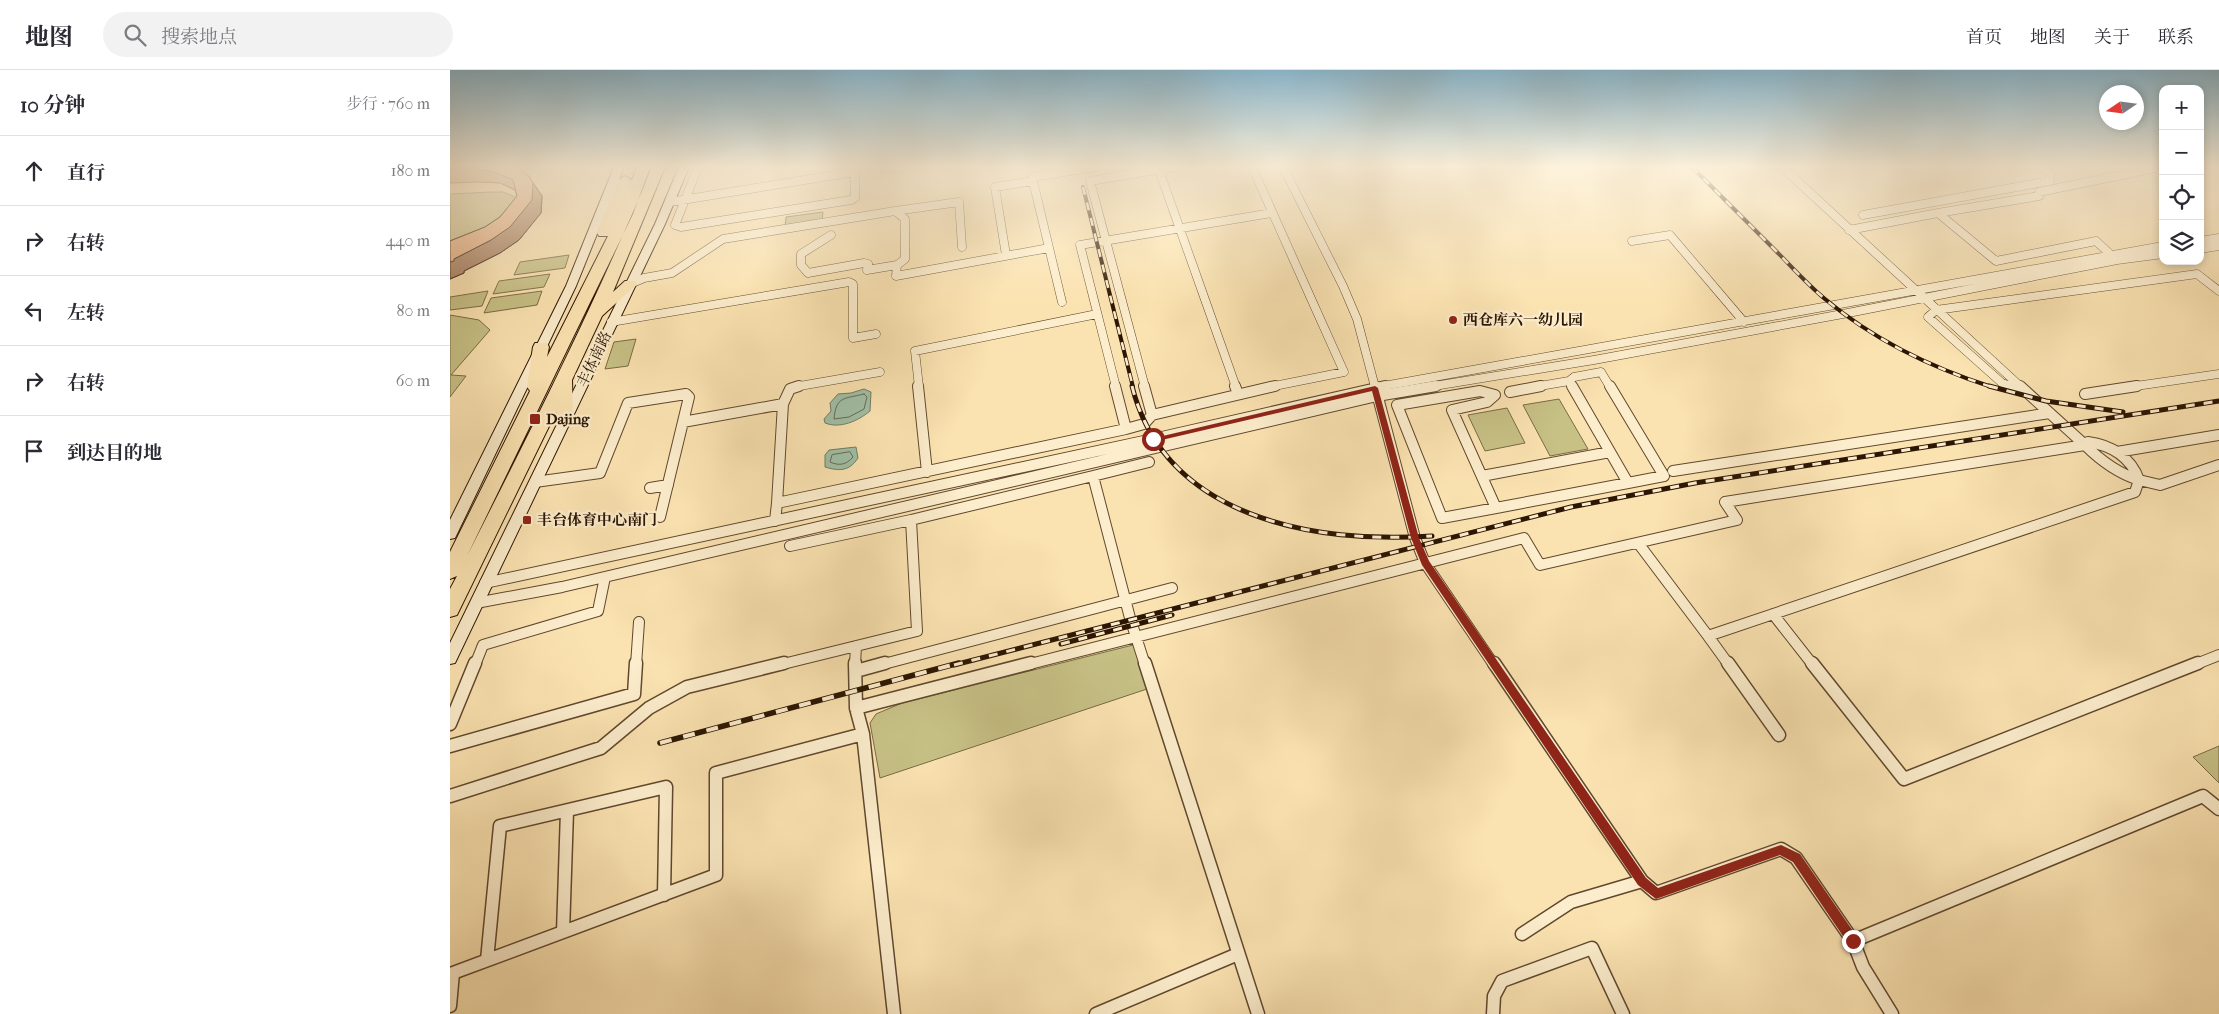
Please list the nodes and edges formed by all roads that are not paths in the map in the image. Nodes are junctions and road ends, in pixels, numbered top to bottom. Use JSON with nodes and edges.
{"nodes":[{"id":1,"x":601,"y":211,"type":"edge"},
{"id":2,"x":613,"y":211,"type":"edge"},
{"id":3,"x":627,"y":211,"type":"edge"},
{"id":4,"x":642,"y":211,"type":"edge"},
{"id":5,"x":654,"y":211,"type":"edge"},
{"id":6,"x":666,"y":211,"type":"edge"},
{"id":7,"x":680,"y":211,"type":"edge"},
{"id":8,"x":781,"y":211,"type":"edge"},
{"id":9,"x":895,"y":211,"type":"joint"},
{"id":10,"x":960,"y":211,"type":"edge"},
{"id":11,"x":999,"y":211,"type":"edge"},
{"id":12,"x":1040,"y":211,"type":"edge"},
{"id":13,"x":1097,"y":211,"type":"edge"},
{"id":14,"x":1173,"y":211,"type":"edge"},
{"id":15,"x":1305,"y":211,"type":"edge"},
{"id":16,"x":1829,"y":211,"type":"edge"},
{"id":17,"x":1885,"y":211,"type":"edge"},
{"id":18,"x":1950,"y":211,"type":"edge"},
{"id":19,"x":1272,"y":213,"type":"joint"},
{"id":20,"x":1938,"y":213,"type":"junction"},
{"id":21,"x":1863,"y":215,"type":"dead end"},
{"id":22,"x":1179,"y":228,"type":"junction"},
{"id":23,"x":1849,"y":230,"type":"junction"},
{"id":24,"x":831,"y":235,"type":"dead end"},
{"id":25,"x":2219,"y":238,"type":"edge"},
{"id":26,"x":2204,"y":240,"type":"edge"},
{"id":27,"x":1104,"y":241,"type":"junction"},
{"id":28,"x":1632,"y":241,"type":"dead end"},
{"id":29,"x":2219,"y":246,"type":"edge"},
{"id":30,"x":962,"y":247,"type":"dead end"},
{"id":31,"x":2159,"y":247,"type":"edge"},
{"id":32,"x":1049,"y":248,"type":"junction"},
{"id":33,"x":2204,"y":248,"type":"edge"},
{"id":34,"x":2110,"y":254,"type":"junction"},
{"id":35,"x":2159,"y":255,"type":"edge"},
{"id":36,"x":1006,"y":256,"type":"junction"},
{"id":37,"x":897,"y":266,"type":"junction"},
{"id":38,"x":630,"y":284,"type":"junction"},
{"id":39,"x":2219,"y":291,"type":"edge"},
{"id":40,"x":1918,"y":295,"type":"junction"},
{"id":41,"x":1062,"y":302,"type":"dead end"},
{"id":42,"x":1936,"y":310,"type":"junction"},
{"id":43,"x":1098,"y":314,"type":"junction"},
{"id":44,"x":593,"y":318,"type":"junction"},
{"id":45,"x":611,"y":322,"type":"junction"},
{"id":46,"x":1744,"y":322,"type":"junction"},
{"id":47,"x":876,"y":334,"type":"dead end"},
{"id":48,"x":562,"y":345,"type":"junction"},
{"id":49,"x":541,"y":347,"type":"junction"},
{"id":50,"x":1500,"y":371,"type":"junction"},
{"id":51,"x":880,"y":372,"type":"dead end"},
{"id":52,"x":2219,"y":374,"type":"edge"},
{"id":53,"x":564,"y":377,"type":"junction"},
{"id":54,"x":1569,"y":381,"type":"junction"},
{"id":55,"x":1376,"y":392,"type":"junction"},
{"id":56,"x":1510,"y":392,"type":"junction"},
{"id":57,"x":1238,"y":394,"type":"junction"},
{"id":58,"x":1494,"y":394,"type":"junction"},
{"id":59,"x":2085,"y":394,"type":"dead end"},
{"id":60,"x":1462,"y":400,"type":"dead end"},
{"id":61,"x":532,"y":402,"type":"junction"},
{"id":62,"x":783,"y":404,"type":"junction"},
{"id":63,"x":2050,"y":413,"type":"junction"},
{"id":64,"x":1152,"y":414,"type":"junction"},
{"id":65,"x":565,"y":418,"type":"junction"},
{"id":66,"x":683,"y":422,"type":"junction"},
{"id":67,"x":1126,"y":429,"type":"junction"},
{"id":68,"x":2219,"y":435,"type":"edge"},
{"id":69,"x":2085,"y":445,"type":"junction"},
{"id":70,"x":1610,"y":452,"type":"junction"},
{"id":71,"x":2117,"y":452,"type":"junction"},
{"id":72,"x":1149,"y":462,"type":"dead end"},
{"id":73,"x":2219,"y":465,"type":"edge"},
{"id":74,"x":1673,"y":471,"type":"dead end"},
{"id":75,"x":927,"y":472,"type":"junction"},
{"id":76,"x":1093,"y":476,"type":"junction"},
{"id":77,"x":1482,"y":476,"type":"junction"},
{"id":78,"x":2139,"y":480,"type":"junction"},
{"id":79,"x":535,"y":482,"type":"junction"},
{"id":80,"x":1628,"y":483,"type":"junction"},
{"id":81,"x":668,"y":485,"type":"junction"},
{"id":82,"x":650,"y":488,"type":"dead end"},
{"id":83,"x":777,"y":503,"type":"junction"},
{"id":84,"x":1496,"y":508,"type":"junction"},
{"id":85,"x":660,"y":517,"type":"dead end"},
{"id":86,"x":454,"y":520,"type":"edge"},
{"id":87,"x":911,"y":520,"type":"junction"},
{"id":88,"x":775,"y":521,"type":"junction"},
{"id":89,"x":450,"y":534,"type":"edge"},
{"id":90,"x":1638,"y":543,"type":"junction"},
{"id":91,"x":790,"y":546,"type":"dead end"},
{"id":92,"x":1425,"y":563,"type":"junction"},
{"id":93,"x":450,"y":571,"type":"edge"},
{"id":94,"x":605,"y":576,"type":"junction"},
{"id":95,"x":485,"y":583,"type":"junction"},
{"id":96,"x":1172,"y":588,"type":"dead end"},
{"id":97,"x":1125,"y":600,"type":"junction"},
{"id":98,"x":476,"y":603,"type":"junction"},
{"id":99,"x":450,"y":609,"type":"edge"},
{"id":100,"x":1773,"y":614,"type":"junction"},
{"id":101,"x":639,"y":622,"type":"dead end"},
{"id":102,"x":1136,"y":636,"type":"junction"},
{"id":103,"x":1708,"y":636,"type":"junction"},
{"id":104,"x":856,"y":646,"type":"junction"},
{"id":105,"x":2219,"y":655,"type":"edge"},
{"id":106,"x":450,"y":658,"type":"edge"},
{"id":107,"x":856,"y":671,"type":"junction"},
{"id":108,"x":856,"y":708,"type":"junction"},
{"id":109,"x":450,"y":724,"type":"edge"},
{"id":110,"x":862,"y":734,"type":"junction"},
{"id":111,"x":1779,"y":735,"type":"dead end"},
{"id":112,"x":450,"y":746,"type":"edge"},
{"id":113,"x":450,"y":796,"type":"edge"},
{"id":114,"x":2219,"y":809,"type":"edge"},
{"id":115,"x":567,"y":811,"type":"junction"},
{"id":116,"x":1642,"y":881,"type":"junction"},
{"id":117,"x":664,"y":895,"type":"junction"},
{"id":118,"x":562,"y":932,"type":"junction"},
{"id":119,"x":1522,"y":934,"type":"dead end"},
{"id":120,"x":1853,"y":941,"type":"junction"},
{"id":121,"x":1238,"y":954,"type":"junction"},
{"id":122,"x":487,"y":960,"type":"junction"},
{"id":123,"x":450,"y":1006,"type":"edge"},
{"id":124,"x":894,"y":1014,"type":"edge"},
{"id":125,"x":1096,"y":1014,"type":"edge"},
{"id":126,"x":1258,"y":1014,"type":"edge"},
{"id":127,"x":1493,"y":1014,"type":"edge"},
{"id":128,"x":1623,"y":1014,"type":"edge"},
{"id":129,"x":1892,"y":1014,"type":"edge"}],
"edges":[{"from":1,"to":49,"type":"street"},
{"from":2,"to":48,"type":"highway"},
{"from":3,"to":48,"type":"highway"},
{"from":4,"to":44,"type":"highway","name":"丰体南路"},
{"from":5,"to":44,"type":"highway"},
{"from":6,"to":38,"type":"street","name":"丰体南路"},
{"from":7,"to":8,"type":"street"},
{"from":9,"to":37,"type":"street"},
{"from":9,"to":38,"type":"street"},
{"from":10,"to":30,"type":"street"},
{"from":11,"to":36,"type":"street"},
{"from":12,"to":32,"type":"street"},
{"from":13,"to":27,"type":"street"},
{"from":14,"to":22,"type":"street"},
{"from":15,"to":55,"type":"street"},
{"from":16,"to":23,"type":"street"},
{"from":17,"to":21,"type":"street"},
{"from":18,"to":20,"type":"street"},
{"from":19,"to":22,"type":"street"},
{"from":19,"to":57,"type":"street"},
{"from":20,"to":23,"type":"street"},
{"from":20,"to":34,"type":"street"},
{"from":22,"to":27,"type":"street"},
{"from":22,"to":57,"type":"street"},
{"from":23,"to":40,"type":"street"},
{"from":24,"to":37,"type":"street"},
{"from":25,"to":26,"type":"street"},
{"from":27,"to":43,"type":"street"},
{"from":27,"to":64,"type":"street"},
{"from":28,"to":46,"type":"street"},
{"from":29,"to":33,"type":"street"},
{"from":31,"to":34,"type":"street"},
{"from":32,"to":36,"type":"street"},
{"from":32,"to":41,"type":"street"},
{"from":34,"to":40,"type":"street"},
{"from":35,"to":40,"type":"street"},
{"from":36,"to":37,"type":"street"},
{"from":38,"to":44,"type":"highway"},
{"from":38,"to":45,"type":"street","name":"丰体南路"},
{"from":39,"to":42,"type":"street"},
{"from":40,"to":42,"type":"street"},
{"from":40,"to":46,"type":"street"},
{"from":40,"to":50,"type":"street"},
{"from":42,"to":63,"type":"street"},
{"from":43,"to":67,"type":"street"},
{"from":43,"to":75,"type":"street"},
{"from":44,"to":53,"type":"highway","name":"丰体南路"},
{"from":45,"to":47,"type":"street"},
{"from":45,"to":65,"type":"street","name":"丰体南路"},
{"from":46,"to":50,"type":"street"},
{"from":48,"to":61,"type":"highway"},
{"from":49,"to":61,"type":"highway"},
{"from":49,"to":86,"type":"street"},
{"from":50,"to":55,"type":"street"},
{"from":50,"to":56,"type":"street"},
{"from":51,"to":62,"type":"street"},
{"from":52,"to":59,"type":"street"},
{"from":53,"to":65,"type":"highway"},
{"from":53,"to":99,"type":"highway","name":"丰体南路"},
{"from":54,"to":56,"type":"street"},
{"from":54,"to":70,"type":"street"},
{"from":54,"to":80,"type":"street"},
{"from":55,"to":88,"type":"street"},
{"from":55,"to":92,"type":"street"},
{"from":55,"to":94,"type":"street"},
{"from":56,"to":58,"type":"street"},
{"from":57,"to":64,"type":"street"},
{"from":58,"to":60,"type":"street"},
{"from":58,"to":77,"type":"street"},
{"from":58,"to":84,"type":"street"},
{"from":61,"to":93,"type":"highway"},
{"from":62,"to":66,"type":"street"},
{"from":62,"to":83,"type":"street"},
{"from":63,"to":69,"type":"street"},
{"from":63,"to":74,"type":"street"},
{"from":64,"to":67,"type":"street"},
{"from":65,"to":79,"type":"street","name":"丰体南路"},
{"from":66,"to":79,"type":"street"},
{"from":66,"to":81,"type":"street"},
{"from":67,"to":75,"type":"street"},
{"from":68,"to":71,"type":"street"},
{"from":69,"to":71,"type":"street"},
{"from":69,"to":78,"type":"street"},
{"from":69,"to":90,"type":"street"},
{"from":70,"to":77,"type":"street"},
{"from":70,"to":80,"type":"street"},
{"from":71,"to":78,"type":"street"},
{"from":72,"to":76,"type":"street"},
{"from":73,"to":78,"type":"street"},
{"from":75,"to":83,"type":"street"},
{"from":76,"to":87,"type":"street"},
{"from":76,"to":97,"type":"street"},
{"from":77,"to":84,"type":"street"},
{"from":78,"to":100,"type":"street"},
{"from":79,"to":95,"type":"street","name":"丰体南路"},
{"from":80,"to":84,"type":"street"},
{"from":81,"to":82,"type":"street"},
{"from":81,"to":85,"type":"street"},
{"from":83,"to":88,"type":"street"},
{"from":86,"to":89,"type":"street"},
{"from":87,"to":91,"type":"street"},
{"from":87,"to":104,"type":"street"},
{"from":88,"to":95,"type":"street"},
{"from":90,"to":92,"type":"street"},
{"from":90,"to":103,"type":"street"},
{"from":92,"to":102,"type":"street"},
{"from":92,"to":116,"type":"street"},
{"from":94,"to":98,"type":"street"},
{"from":94,"to":109,"type":"street"},
{"from":95,"to":98,"type":"street","name":"丰体南路"},
{"from":96,"to":97,"type":"street"},
{"from":97,"to":102,"type":"street"},
{"from":97,"to":107,"type":"street"},
{"from":98,"to":106,"type":"street","name":"丰体南路"},
{"from":100,"to":103,"type":"street"},
{"from":100,"to":105,"type":"street"},
{"from":101,"to":112,"type":"street"},
{"from":102,"to":108,"type":"street"},
{"from":102,"to":121,"type":"street"},
{"from":103,"to":111,"type":"street"},
{"from":104,"to":107,"type":"street"},
{"from":104,"to":113,"type":"street"},
{"from":107,"to":108,"type":"street"},
{"from":108,"to":110,"type":"street"},
{"from":110,"to":117,"type":"street"},
{"from":110,"to":124,"type":"street"},
{"from":114,"to":120,"type":"street"},
{"from":115,"to":117,"type":"street"},
{"from":115,"to":118,"type":"street"},
{"from":115,"to":122,"type":"street"},
{"from":116,"to":119,"type":"street"},
{"from":116,"to":120,"type":"street"},
{"from":117,"to":118,"type":"street"},
{"from":118,"to":122,"type":"street"},
{"from":120,"to":129,"type":"street"},
{"from":121,"to":125,"type":"street"},
{"from":121,"to":126,"type":"street"},
{"from":122,"to":123,"type":"street"},
{"from":127,"to":128,"type":"street"}]}
